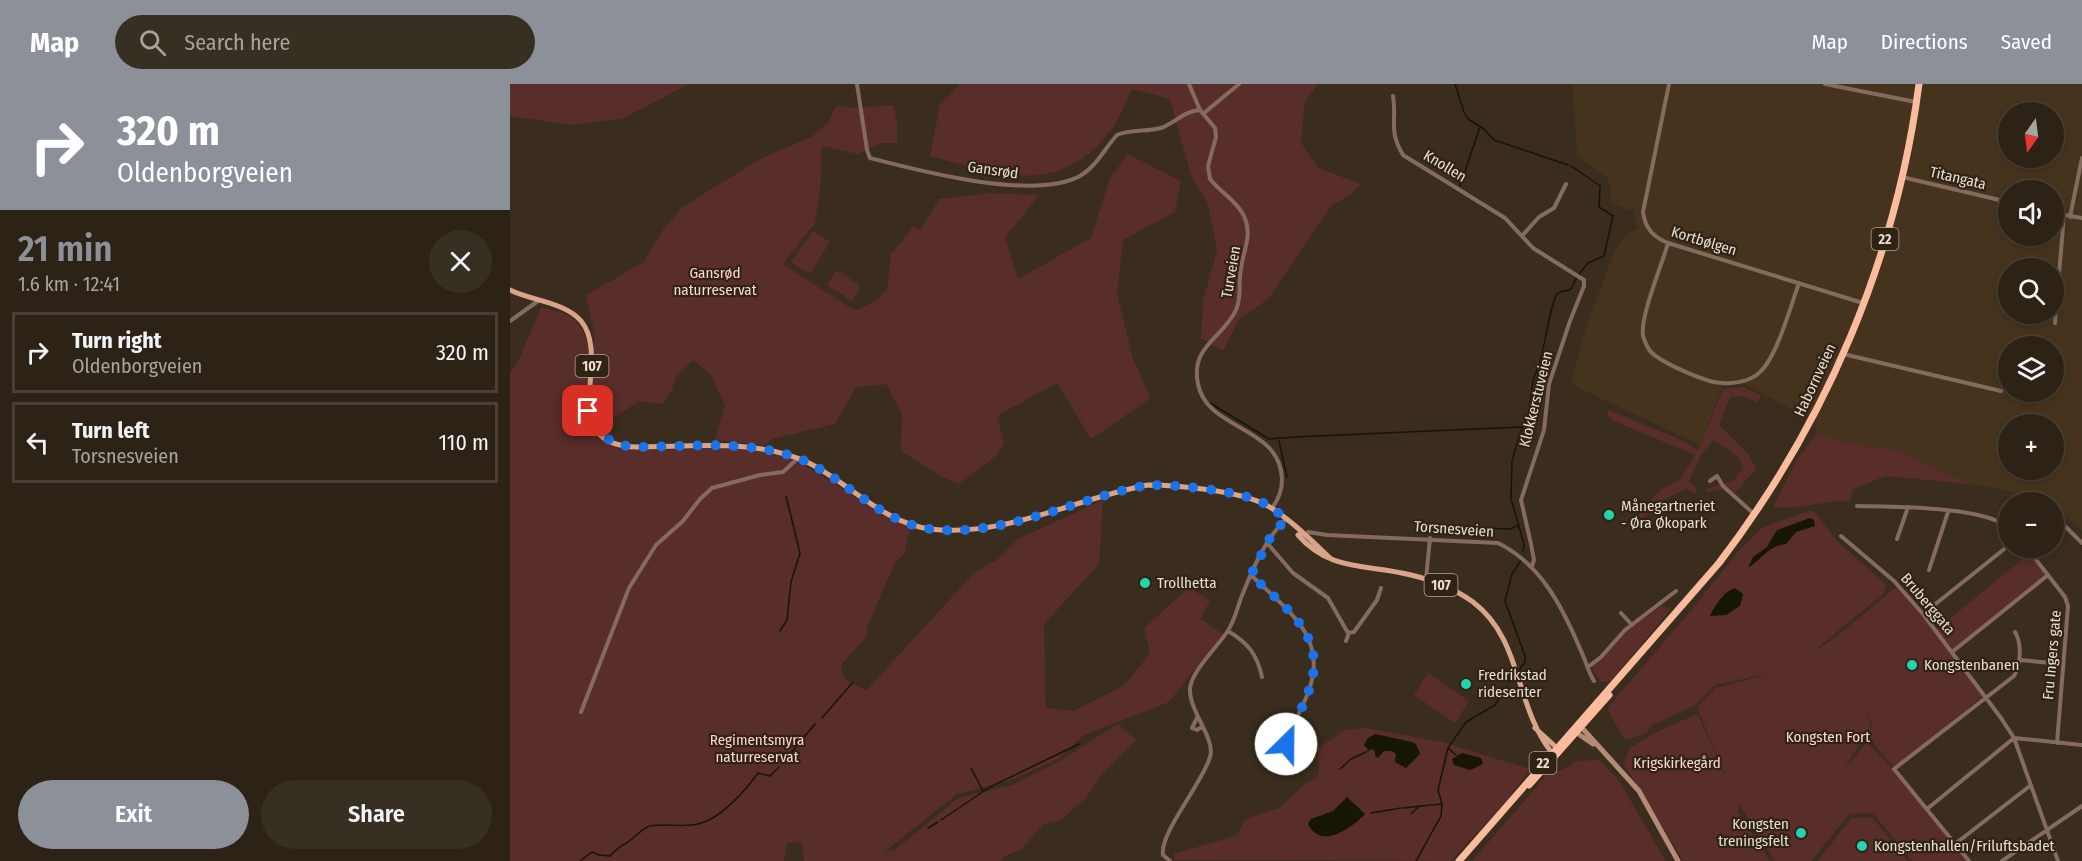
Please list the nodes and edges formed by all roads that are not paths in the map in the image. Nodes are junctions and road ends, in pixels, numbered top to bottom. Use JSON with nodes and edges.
{"nodes":[{"id":1,"x":857,"y":84,"type":"edge"},
{"id":2,"x":1189,"y":84,"type":"edge"},
{"id":3,"x":1239,"y":84,"type":"edge"},
{"id":4,"x":1669,"y":84,"type":"edge"},
{"id":5,"x":1825,"y":84,"type":"edge"},
{"id":6,"x":1919,"y":84,"type":"edge"},
{"id":7,"x":1393,"y":96,"type":"dead end"},
{"id":8,"x":1917,"y":102,"type":"junction"},
{"id":9,"x":1200,"y":110,"type":"junction"},
{"id":10,"x":1204,"y":113,"type":"junction"},
{"id":11,"x":2082,"y":158,"type":"edge"},
{"id":12,"x":1902,"y":177,"type":"junction"},
{"id":13,"x":1566,"y":184,"type":"dead end"},
{"id":14,"x":1998,"y":200,"type":"edge"},
{"id":15,"x":2064,"y":216,"type":"edge"},
{"id":16,"x":2070,"y":217,"type":"junction"},
{"id":17,"x":2082,"y":218,"type":"edge"},
{"id":18,"x":1522,"y":236,"type":"junction"},
{"id":19,"x":1668,"y":243,"type":"junction"},
{"id":20,"x":1579,"y":275,"type":"joint"},
{"id":21,"x":1799,"y":282,"type":"junction"},
{"id":22,"x":510,"y":290,"type":"edge"},
{"id":23,"x":538,"y":301,"type":"junction"},
{"id":24,"x":1864,"y":303,"type":"junction"},
{"id":25,"x":510,"y":321,"type":"edge"},
{"id":26,"x":1843,"y":354,"type":"junction"},
{"id":27,"x":1998,"y":390,"type":"edge"},
{"id":28,"x":797,"y":458,"type":"junction"},
{"id":29,"x":1710,"y":481,"type":"dead end"},
{"id":30,"x":1857,"y":506,"type":"dead end"},
{"id":31,"x":1908,"y":507,"type":"junction"},
{"id":32,"x":1272,"y":508,"type":"junction"},
{"id":33,"x":1948,"y":512,"type":"junction"},
{"id":34,"x":1755,"y":514,"type":"junction"},
{"id":35,"x":1286,"y":519,"type":"junction"},
{"id":36,"x":1998,"y":521,"type":"edge"},
{"id":37,"x":2064,"y":525,"type":"edge"},
{"id":38,"x":1308,"y":532,"type":"dead end"},
{"id":39,"x":1840,"y":536,"type":"dead end"},
{"id":40,"x":1430,"y":538,"type":"junction"},
{"id":41,"x":1897,"y":539,"type":"dead end"},
{"id":42,"x":1267,"y":543,"type":"junction"},
{"id":43,"x":2082,"y":543,"type":"edge"},
{"id":44,"x":1998,"y":554,"type":"edge"},
{"id":45,"x":2035,"y":558,"type":"edge"},
{"id":46,"x":1532,"y":566,"type":"junction"},
{"id":47,"x":1929,"y":570,"type":"dead end"},
{"id":48,"x":2048,"y":574,"type":"junction"},
{"id":49,"x":1251,"y":575,"type":"junction"},
{"id":50,"x":1426,"y":579,"type":"junction"},
{"id":51,"x":1381,"y":588,"type":"dead end"},
{"id":52,"x":1676,"y":591,"type":"dead end"},
{"id":53,"x":1621,"y":613,"type":"dead end"},
{"id":54,"x":1923,"y":614,"type":"junction"},
{"id":55,"x":1632,"y":625,"type":"junction"},
{"id":56,"x":1228,"y":632,"type":"junction"},
{"id":57,"x":2015,"y":632,"type":"dead end"},
{"id":58,"x":1349,"y":633,"type":"junction"},
{"id":59,"x":1346,"y":641,"type":"dead end"},
{"id":60,"x":1952,"y":652,"type":"junction"},
{"id":61,"x":2019,"y":660,"type":"junction"},
{"id":62,"x":2063,"y":664,"type":"junction"},
{"id":63,"x":1588,"y":667,"type":"junction"},
{"id":64,"x":1262,"y":677,"type":"dead end"},
{"id":65,"x":1594,"y":681,"type":"dead end"},
{"id":66,"x":1986,"y":697,"type":"junction"},
{"id":67,"x":581,"y":712,"type":"dead end"},
{"id":68,"x":1197,"y":718,"type":"junction"},
{"id":69,"x":1202,"y":727,"type":"junction"},
{"id":70,"x":1578,"y":729,"type":"junction"},
{"id":71,"x":2014,"y":738,"type":"junction"},
{"id":72,"x":2057,"y":742,"type":"junction"},
{"id":73,"x":1286,"y":744,"type":"dead end"},
{"id":74,"x":2082,"y":746,"type":"edge"},
{"id":75,"x":1555,"y":752,"type":"junction"},
{"id":76,"x":2031,"y":785,"type":"junction"},
{"id":77,"x":2082,"y":806,"type":"edge"},
{"id":78,"x":1927,"y":809,"type":"junction"},
{"id":79,"x":2047,"y":830,"type":"junction"},
{"id":80,"x":1955,"y":844,"type":"junction"},
{"id":81,"x":1168,"y":860,"type":"edge"},
{"id":82,"x":1459,"y":861,"type":"edge"},
{"id":83,"x":1678,"y":861,"type":"edge"},
{"id":84,"x":1969,"y":861,"type":"edge"},
{"id":85,"x":2002,"y":861,"type":"edge"},
{"id":86,"x":2058,"y":861,"type":"edge"}],
"edges":[{"from":1,"to":9,"type":"street","name":"Gansrød"},
{"from":2,"to":9,"type":"street"},
{"from":3,"to":10,"type":"street"},
{"from":4,"to":19,"type":"street","name":"Kortbølgen"},
{"from":5,"to":8,"type":"street"},
{"from":6,"to":8,"type":"highway","name":"Habornveien","number":"22"},
{"from":7,"to":18,"type":"street","name":"Knollen"},
{"from":8,"to":12,"type":"highway","name":"Habornveien","number":"22"},
{"from":9,"to":10,"type":"street","name":"Turveien"},
{"from":10,"to":32,"type":"street","name":"Turveien"},
{"from":11,"to":16,"type":"street"},
{"from":12,"to":14,"type":"street","name":"Titangata"},
{"from":12,"to":24,"type":"highway","name":"Habornveien","number":"22"},
{"from":13,"to":18,"type":"street"},
{"from":15,"to":16,"type":"street"},
{"from":16,"to":17,"type":"street"},
{"from":18,"to":20,"type":"street","name":"Knollen"},
{"from":19,"to":21,"type":"street","name":"Kortbølgen"},
{"from":19,"to":21,"type":"street"},
{"from":20,"to":46,"type":"street","name":"Klokkerstuveien"},
{"from":21,"to":24,"type":"street","name":"Kortbølgen"},
{"from":22,"to":23,"type":"main road","number":"107"},
{"from":23,"to":25,"type":"street"},
{"from":23,"to":28,"type":"main road","number":"107"},
{"from":24,"to":26,"type":"highway","name":"Habornveien","number":"22"},
{"from":26,"to":27,"type":"street"},
{"from":26,"to":34,"type":"highway","name":"Habornveien","number":"22"},
{"from":28,"to":32,"type":"main road","number":"107"},
{"from":28,"to":67,"type":"street"},
{"from":29,"to":34,"type":"street"},
{"from":30,"to":31,"type":"street"},
{"from":31,"to":33,"type":"street"},
{"from":31,"to":41,"type":"street"},
{"from":32,"to":35,"type":"main road","number":"107"},
{"from":33,"to":36,"type":"street"},
{"from":33,"to":47,"type":"street"},
{"from":34,"to":70,"type":"highway","name":"Habornveien","number":"22"},
{"from":35,"to":42,"type":"street"},
{"from":35,"to":50,"type":"main road","number":"107"},
{"from":37,"to":43,"type":"street"},
{"from":38,"to":40,"type":"street","name":"Torsnesveien"},
{"from":39,"to":54,"type":"street","name":"Bruberggata"},
{"from":40,"to":46,"type":"street","name":"Torsnesveien"},
{"from":40,"to":50,"type":"street"},
{"from":42,"to":49,"type":"street"},
{"from":42,"to":58,"type":"street"},
{"from":44,"to":54,"type":"street"},
{"from":45,"to":48,"type":"street","name":"Fru Ingers gate"},
{"from":46,"to":63,"type":"street","name":"Torsnesveien"},
{"from":48,"to":60,"type":"street"},
{"from":48,"to":62,"type":"street","name":"Fru Ingers gate"},
{"from":49,"to":56,"type":"street"},
{"from":49,"to":73,"type":"street"},
{"from":50,"to":75,"type":"main road","number":"107"},
{"from":51,"to":58,"type":"street"},
{"from":52,"to":55,"type":"street"},
{"from":53,"to":55,"type":"street"},
{"from":54,"to":60,"type":"street","name":"Bruberggata"},
{"from":55,"to":63,"type":"street"},
{"from":56,"to":64,"type":"street"},
{"from":56,"to":68,"type":"street"},
{"from":57,"to":61,"type":"street"},
{"from":58,"to":59,"type":"street"},
{"from":60,"to":66,"type":"street","name":"Bruberggata"},
{"from":61,"to":62,"type":"street"},
{"from":61,"to":66,"type":"street"},
{"from":62,"to":72,"type":"street","name":"Fru Ingers gate"},
{"from":63,"to":65,"type":"street","name":"Torsnesveien"},
{"from":66,"to":71,"type":"street","name":"Bruberggata"},
{"from":66,"to":78,"type":"street"},
{"from":68,"to":69,"type":"street"},
{"from":68,"to":69,"type":"street"},
{"from":69,"to":81,"type":"street"},
{"from":70,"to":75,"type":"highway","name":"Habornveien","number":"22"},
{"from":70,"to":83,"type":"street"},
{"from":71,"to":72,"type":"street"},
{"from":71,"to":76,"type":"street","name":"Bruberggata"},
{"from":71,"to":78,"type":"street"},
{"from":72,"to":74,"type":"street"},
{"from":75,"to":82,"type":"highway","name":"Habornveien","number":"22"},
{"from":76,"to":79,"type":"street","name":"Bruberggata"},
{"from":76,"to":80,"type":"street"},
{"from":77,"to":79,"type":"street"},
{"from":78,"to":80,"type":"street"},
{"from":79,"to":85,"type":"street"},
{"from":79,"to":86,"type":"street","name":"Bruberggata"},
{"from":80,"to":84,"type":"street"}]}
